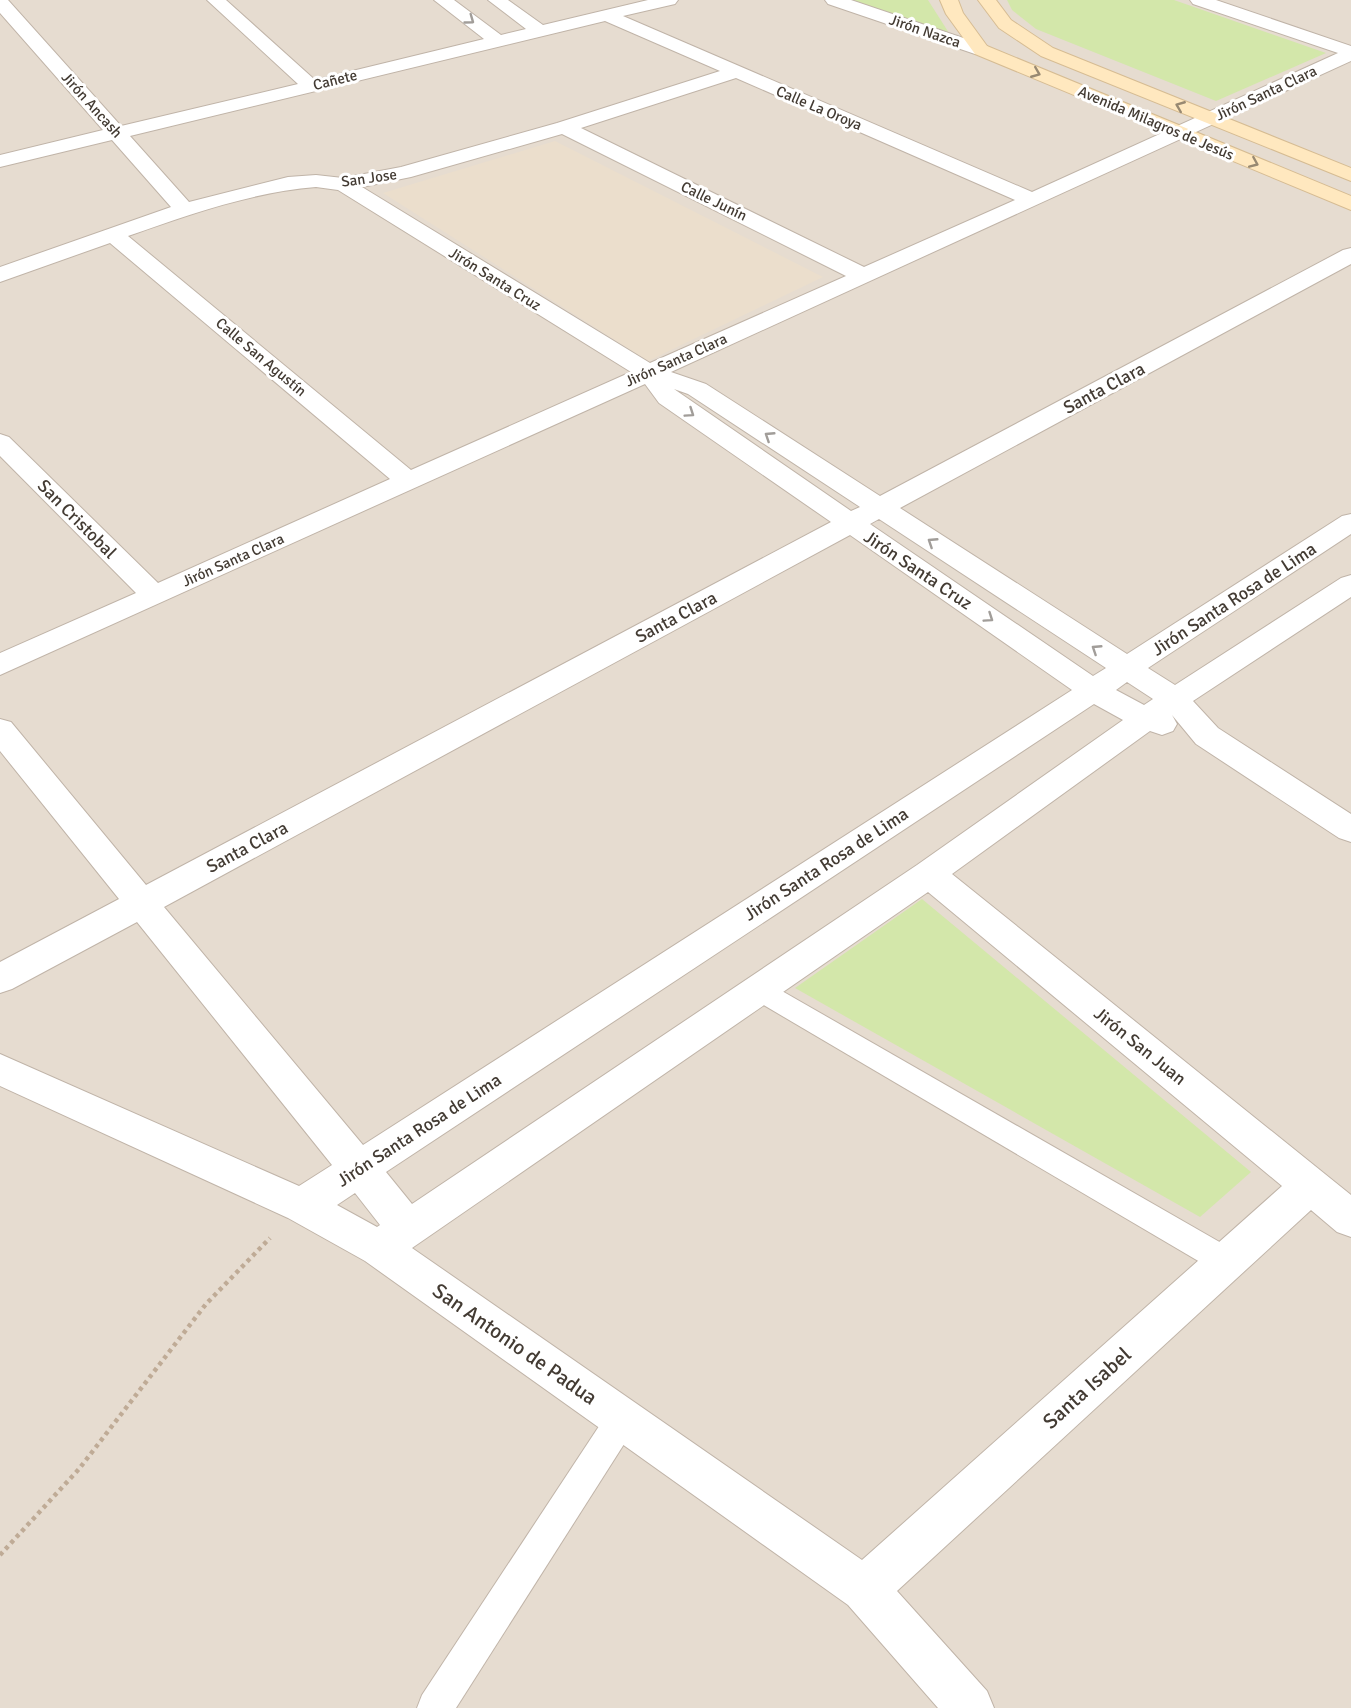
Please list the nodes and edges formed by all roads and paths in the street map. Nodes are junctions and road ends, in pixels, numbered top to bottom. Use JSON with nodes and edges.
{"nodes":[{"id":1,"x":216,"y":0,"type":"edge"},
{"id":2,"x":443,"y":0,"type":"edge"},
{"id":3,"x":497,"y":0,"type":"edge"},
{"id":4,"x":669,"y":0,"type":"edge"},
{"id":5,"x":834,"y":0,"type":"edge"},
{"id":6,"x":949,"y":0,"type":"edge"},
{"id":7,"x":987,"y":0,"type":"edge"},
{"id":8,"x":1199,"y":0,"type":"edge"},
{"id":9,"x":0,"y":2,"type":"edge"},
{"id":10,"x":606,"y":15,"type":"junction"},
{"id":11,"x":540,"y":31,"type":"junction"},
{"id":12,"x":498,"y":41,"type":"junction"},
{"id":13,"x":981,"y":50,"type":"junction"},
{"id":14,"x":1351,"y":53,"type":"edge"},
{"id":15,"x":737,"y":72,"type":"junction"},
{"id":16,"x":311,"y":86,"type":"junction"},
{"id":17,"x":1210,"y":118,"type":"junction"},
{"id":18,"x":564,"y":126,"type":"junction"},
{"id":19,"x":116,"y":133,"type":"junction"},
{"id":20,"x":1181,"y":133,"type":"junction"},
{"id":21,"x":0,"y":160,"type":"edge"},
{"id":22,"x":1351,"y":175,"type":"edge"},
{"id":23,"x":343,"y":184,"type":"junction"},
{"id":24,"x":1032,"y":200,"type":"junction"},
{"id":25,"x":1351,"y":204,"type":"edge"},
{"id":26,"x":184,"y":209,"type":"junction"},
{"id":27,"x":112,"y":234,"type":"junction"},
{"id":28,"x":1351,"y":255,"type":"edge"},
{"id":29,"x":0,"y":275,"type":"edge"},
{"id":30,"x":864,"y":276,"type":"junction"},
{"id":31,"x":649,"y":372,"type":"junction"},
{"id":32,"x":0,"y":442,"type":"edge"},
{"id":33,"x":408,"y":481,"type":"junction"},
{"id":34,"x":879,"y":508,"type":"junction"},
{"id":35,"x":1351,"y":522,"type":"edge"},
{"id":36,"x":851,"y":524,"type":"junction"},
{"id":37,"x":1351,"y":584,"type":"edge"},
{"id":38,"x":154,"y":595,"type":"junction"},
{"id":39,"x":0,"y":665,"type":"edge"},
{"id":40,"x":1127,"y":669,"type":"junction"},
{"id":41,"x":1094,"y":690,"type":"junction"},
{"id":42,"x":1175,"y":699,"type":"junction"},
{"id":43,"x":1145,"y":719,"type":"junction"},
{"id":44,"x":0,"y":730,"type":"edge"},
{"id":45,"x":1207,"y":736,"type":"junction"},
{"id":46,"x":1351,"y":830,"type":"edge"},
{"id":47,"x":929,"y":874,"type":"junction"},
{"id":48,"x":142,"y":903,"type":"junction"},
{"id":49,"x":0,"y":979,"type":"edge"},
{"id":50,"x":759,"y":990,"type":"junction"},
{"id":51,"x":0,"y":1069,"type":"edge"},
{"id":52,"x":359,"y":1169,"type":"junction"},
{"id":53,"x":1310,"y":1186,"type":"junction"},
{"id":54,"x":302,"y":1206,"type":"junction"},
{"id":55,"x":1351,"y":1219,"type":"edge"},
{"id":56,"x":394,"y":1239,"type":"junction"},
{"id":57,"x":1227,"y":1262,"type":"junction"},
{"id":58,"x":622,"y":1419,"type":"junction"},
{"id":59,"x":0,"y":1555,"type":"edge"},
{"id":60,"x":864,"y":1589,"type":"junction"},
{"id":61,"x":435,"y":1708,"type":"edge"},
{"id":62,"x":970,"y":1708,"type":"edge"}],
"edges":[{"from":1,"to":16,"type":"street"},
{"from":2,"to":12,"type":"street","one_way":true},
{"from":3,"to":11,"type":"street"},
{"from":4,"to":10,"type":"street","name":"Cañete"},
{"from":5,"to":13,"type":"street","name":"Jirón Nazca"},
{"from":6,"to":13,"type":"street"},
{"from":17,"to":7,"type":"street","name":"Avenida Milagros de Jesús","one_way":true},
{"from":8,"to":14,"type":"street"},
{"from":9,"to":19,"type":"street","name":"Jirón Ancash"},
{"from":10,"to":11,"type":"street","name":"Cañete"},
{"from":10,"to":15,"type":"street","name":"Calle La Oroya"},
{"from":11,"to":12,"type":"street","name":"Cañete"},
{"from":12,"to":16,"type":"street","name":"Cañete"},
{"from":13,"to":20,"type":"street","name":"Avenida Milagros de Jesús","one_way":true},
{"from":14,"to":17,"type":"street","name":"Jirón Santa Clara"},
{"from":15,"to":18,"type":"street","name":"San Jose"},
{"from":15,"to":24,"type":"street","name":"Calle La Oroya"},
{"from":16,"to":19,"type":"street","name":"Cañete"},
{"from":17,"to":20,"type":"street","name":"Jirón Santa Clara"},
{"from":17,"to":22,"type":"street","name":"Avenida Milagros de Jesús"},
{"from":18,"to":23,"type":"street","name":"San Jose"},
{"from":18,"to":30,"type":"street","name":"Calle Junín"},
{"from":19,"to":21,"type":"street","name":"Cañete"},
{"from":19,"to":26,"type":"street","name":"Jirón Ancash"},
{"from":20,"to":24,"type":"street","name":"Jirón Santa Clara"},
{"from":20,"to":25,"type":"street","name":"Avenida Milagros de Jesús","one_way":true},
{"from":23,"to":26,"type":"street","name":"San Jose"},
{"from":23,"to":31,"type":"street","name":"Jirón Santa Cruz"},
{"from":24,"to":30,"type":"street","name":"Jirón Santa Clara"},
{"from":26,"to":27,"type":"street","name":"San Jose"},
{"from":27,"to":29,"type":"street","name":"San Jose"},
{"from":27,"to":33,"type":"street","name":"Calle San Agustín"},
{"from":28,"to":34,"type":"street","name":"Santa Clara"},
{"from":30,"to":31,"type":"street","name":"Jirón Santa Clara"},
{"from":31,"to":33,"type":"street","name":"Jirón Santa Clara"},
{"from":34,"to":31,"type":"street","name":"Jirón Santa Cruz","one_way":true},
{"from":31,"to":36,"type":"street","name":"Jirón Santa Cruz","one_way":true},
{"from":32,"to":38,"type":"street","name":"San Cristobal"},
{"from":33,"to":38,"type":"street","name":"Jirón Santa Clara"},
{"from":34,"to":36,"type":"street","name":"Santa Clara"},
{"from":40,"to":34,"type":"street","name":"Jirón Santa Cruz","one_way":true},
{"from":35,"to":40,"type":"street","name":"Jirón Santa Rosa de Lima"},
{"from":36,"to":41,"type":"street","name":"Jirón Santa Cruz","one_way":true},
{"from":36,"to":48,"type":"street","name":"Santa Clara"},
{"from":37,"to":42,"type":"street"},
{"from":38,"to":39,"type":"street","name":"Jirón Santa Clara"},
{"from":40,"to":41,"type":"street","name":"Jirón Santa Rosa de Lima"},
{"from":40,"to":42,"type":"street","name":"Jirón Santa Cruz"},
{"from":41,"to":43,"type":"street","name":"Jirón Santa Cruz"},
{"from":41,"to":52,"type":"street","name":"Jirón Santa Rosa de Lima"},
{"from":42,"to":43,"type":"street"},
{"from":42,"to":45,"type":"street","name":"Jirón Santa Cruz"},
{"from":43,"to":45,"type":"street","name":"Jirón Santa Cruz"},
{"from":43,"to":47,"type":"street"},
{"from":44,"to":48,"type":"street"},
{"from":45,"to":46,"type":"street","name":"Jirón Santa Cruz"},
{"from":47,"to":50,"type":"street"},
{"from":47,"to":53,"type":"street","name":"Jirón San Juan"},
{"from":48,"to":49,"type":"street","name":"Santa Clara"},
{"from":48,"to":52,"type":"street"},
{"from":50,"to":56,"type":"street"},
{"from":50,"to":57,"type":"lane"},
{"from":51,"to":54,"type":"street","name":"San Antonio de Padua"},
{"from":52,"to":54,"type":"street","name":"Jirón Santa Rosa de Lima"},
{"from":52,"to":56,"type":"street"},
{"from":53,"to":55,"type":"street","name":"Jirón San Juan"},
{"from":53,"to":57,"type":"street","name":"Santa Isabel"},
{"from":54,"to":56,"type":"street","name":"San Antonio de Padua"},
{"from":54,"to":59,"type":"path"},
{"from":56,"to":58,"type":"street","name":"San Antonio de Padua"},
{"from":57,"to":60,"type":"street","name":"Santa Isabel"},
{"from":58,"to":60,"type":"street","name":"San Antonio de Padua"},
{"from":58,"to":61,"type":"lane"},
{"from":60,"to":62,"type":"street","name":"San Antonio de Padua"}]}
